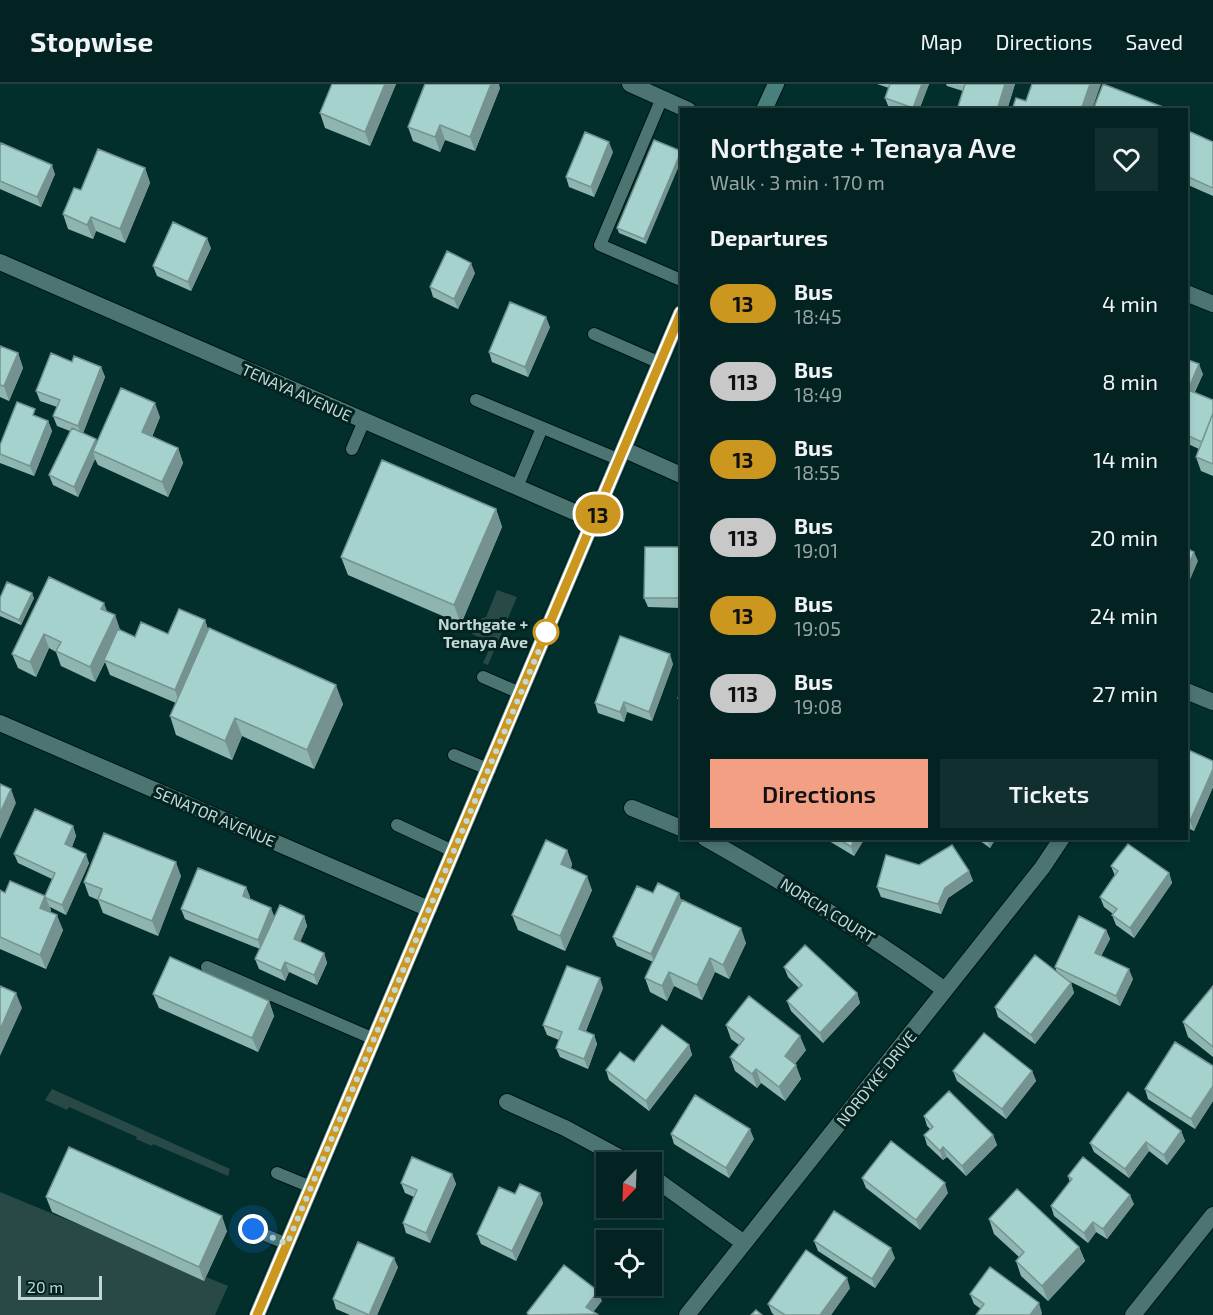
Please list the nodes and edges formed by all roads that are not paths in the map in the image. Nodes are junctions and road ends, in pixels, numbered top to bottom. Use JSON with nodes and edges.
{"nodes":[{"id":1,"x":630,"y":84,"type":"edge"},
{"id":2,"x":776,"y":84,"type":"edge"},
{"id":3,"x":662,"y":98,"type":"junction"},
{"id":4,"x":684,"y":108,"type":"edge"},
{"id":5,"x":765,"y":108,"type":"edge"},
{"id":6,"x":0,"y":262,"type":"edge"},
{"id":7,"x":680,"y":280,"type":"edge"},
{"id":8,"x":1188,"y":294,"type":"edge"},
{"id":9,"x":1213,"y":304,"type":"edge"},
{"id":10,"x":680,"y":315,"type":"edge"},
{"id":11,"x":594,"y":334,"type":"dead end"},
{"id":12,"x":660,"y":363,"type":"junction"},
{"id":13,"x":476,"y":400,"type":"dead end"},
{"id":14,"x":364,"y":421,"type":"junction"},
{"id":15,"x":542,"y":428,"type":"junction"},
{"id":16,"x":352,"y":448,"type":"dead end"},
{"id":17,"x":622,"y":455,"type":"junction"},
{"id":18,"x":680,"y":474,"type":"edge"},
{"id":19,"x":516,"y":487,"type":"junction"},
{"id":20,"x":594,"y":521,"type":"junction"},
{"id":21,"x":483,"y":677,"type":"dead end"},
{"id":22,"x":1188,"y":692,"type":"edge"},
{"id":23,"x":520,"y":693,"type":"junction"},
{"id":24,"x":1213,"y":702,"type":"edge"},
{"id":25,"x":0,"y":723,"type":"edge"},
{"id":26,"x":454,"y":755,"type":"dead end"},
{"id":27,"x":490,"y":771,"type":"junction"},
{"id":28,"x":633,"y":808,"type":"dead end"},
{"id":29,"x":397,"y":825,"type":"dead end"},
{"id":30,"x":680,"y":828,"type":"edge"},
{"id":31,"x":709,"y":840,"type":"edge"},
{"id":32,"x":1061,"y":840,"type":"edge"},
{"id":33,"x":455,"y":852,"type":"junction"},
{"id":34,"x":429,"y":909,"type":"junction"},
{"id":35,"x":207,"y":967,"type":"dead end"},
{"id":36,"x":945,"y":990,"type":"junction"},
{"id":37,"x":374,"y":1039,"type":"junction"},
{"id":38,"x":507,"y":1102,"type":"dead end"},
{"id":39,"x":609,"y":1152,"type":"edge"},
{"id":40,"x":277,"y":1173,"type":"dead end"},
{"id":41,"x":662,"y":1184,"type":"edge"},
{"id":42,"x":311,"y":1187,"type":"junction"},
{"id":43,"x":1213,"y":1215,"type":"edge"},
{"id":44,"x":246,"y":1227,"type":"dead end"},
{"id":45,"x":744,"y":1243,"type":"junction"},
{"id":46,"x":287,"y":1244,"type":"junction"},
{"id":47,"x":257,"y":1315,"type":"edge"},
{"id":48,"x":687,"y":1315,"type":"edge"},
{"id":49,"x":1133,"y":1315,"type":"edge"}],
"edges":[{"from":1,"to":3,"type":"street"},
{"from":2,"to":5,"type":"main road"},
{"from":3,"to":4,"type":"street"},
{"from":3,"to":7,"type":"lane"},
{"from":6,"to":14,"type":"street","name":"TENAYA AVENUE"},
{"from":8,"to":9,"type":"street"},
{"from":10,"to":12,"type":"main road"},
{"from":11,"to":12,"type":"lane"},
{"from":12,"to":17,"type":"main road"},
{"from":13,"to":15,"type":"lane"},
{"from":14,"to":16,"type":"lane"},
{"from":14,"to":19,"type":"street","name":"TENAYA AVENUE"},
{"from":15,"to":17,"type":"lane"},
{"from":15,"to":19,"type":"lane"},
{"from":17,"to":18,"type":"street"},
{"from":17,"to":20,"type":"main road"},
{"from":19,"to":20,"type":"street","name":"TENAYA AVENUE"},
{"from":20,"to":23,"type":"main road"},
{"from":21,"to":23,"type":"lane"},
{"from":22,"to":24,"type":"street"},
{"from":23,"to":27,"type":"main road"},
{"from":25,"to":34,"type":"street","name":"SENATOR AVENUE"},
{"from":26,"to":27,"type":"lane"},
{"from":27,"to":33,"type":"main road"},
{"from":28,"to":30,"type":"street"},
{"from":29,"to":33,"type":"lane"},
{"from":31,"to":36,"type":"street","name":"NORCIA COURT"},
{"from":32,"to":36,"type":"street","name":"NORDYKE DRIVE"},
{"from":33,"to":34,"type":"main road"},
{"from":34,"to":37,"type":"main road"},
{"from":35,"to":37,"type":"lane"},
{"from":36,"to":45,"type":"street","name":"NORDYKE DRIVE"},
{"from":37,"to":42,"type":"main road"},
{"from":38,"to":39,"type":"street"},
{"from":40,"to":42,"type":"lane"},
{"from":41,"to":45,"type":"street"},
{"from":42,"to":46,"type":"main road"},
{"from":43,"to":49,"type":"street"},
{"from":44,"to":46,"type":"lane"},
{"from":45,"to":48,"type":"street","name":"NORDYKE DRIVE"},
{"from":46,"to":47,"type":"main road"}]}
